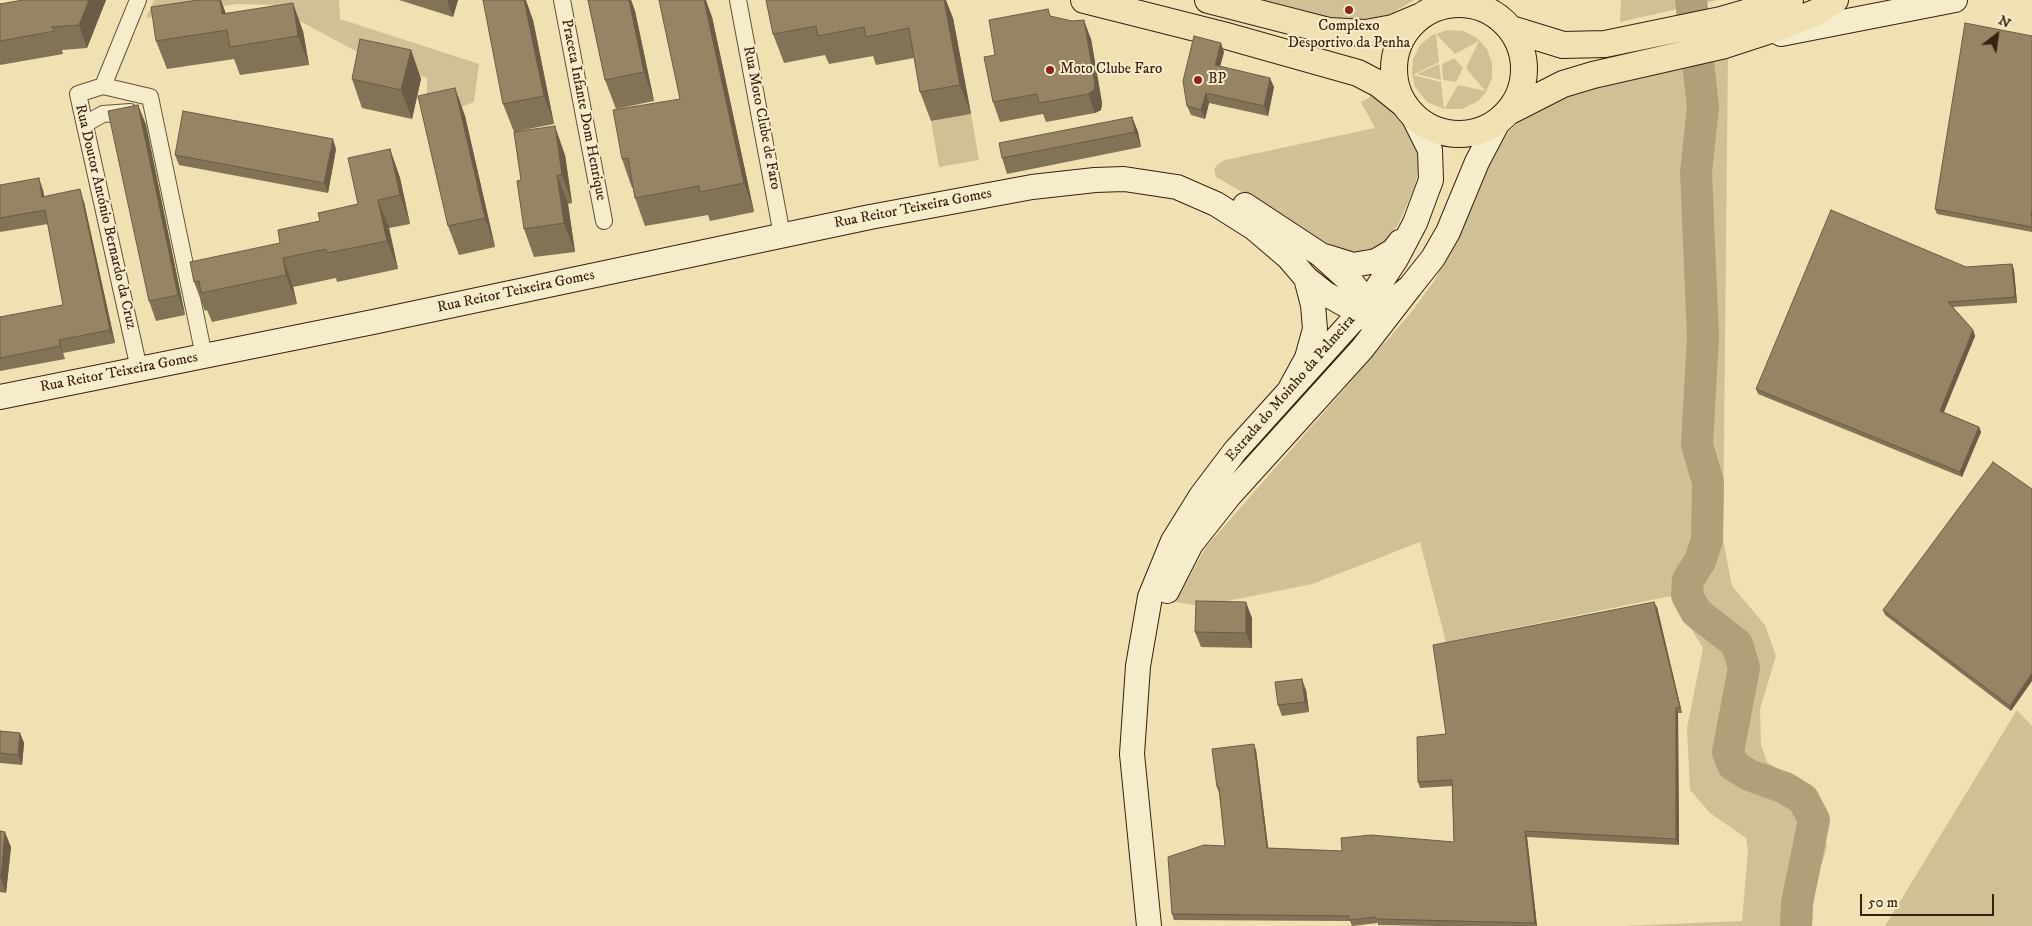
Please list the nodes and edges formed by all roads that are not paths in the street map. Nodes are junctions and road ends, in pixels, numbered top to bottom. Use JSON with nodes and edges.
{"nodes":[{"id":1,"x":138,"y":0,"type":"edge"},
{"id":2,"x":562,"y":0,"type":"edge"},
{"id":3,"x":738,"y":0,"type":"edge"},
{"id":4,"x":1084,"y":0,"type":"edge"},
{"id":5,"x":1208,"y":0,"type":"edge"},
{"id":6,"x":1790,"y":0,"type":"edge"},
{"id":7,"x":1836,"y":0,"type":"edge"},
{"id":8,"x":1955,"y":0,"type":"edge"},
{"id":9,"x":1422,"y":16,"type":"junction"},
{"id":10,"x":1511,"y":29,"type":"junction"},
{"id":11,"x":1723,"y":32,"type":"junction"},
{"id":12,"x":103,"y":86,"type":"junction"},
{"id":13,"x":151,"y":103,"type":"junction"},
{"id":14,"x":1409,"y":110,"type":"junction"},
{"id":15,"x":1504,"y":117,"type":"junction"},
{"id":16,"x":85,"y":124,"type":"junction"},
{"id":17,"x":1032,"y":186,"type":"junction"},
{"id":18,"x":604,"y":221,"type":"dead end"},
{"id":19,"x":1415,"y":223,"type":"junction"},
{"id":20,"x":782,"y":235,"type":"junction"},
{"id":21,"x":1322,"y":256,"type":"junction"},
{"id":22,"x":1306,"y":278,"type":"junction"},
{"id":23,"x":1410,"y":287,"type":"junction"},
{"id":24,"x":1364,"y":308,"type":"junction"},
{"id":25,"x":1362,"y":348,"type":"junction"},
{"id":26,"x":204,"y":356,"type":"junction"},
{"id":27,"x":139,"y":369,"type":"junction"},
{"id":28,"x":1289,"y":391,"type":"junction"},
{"id":29,"x":0,"y":396,"type":"edge"},
{"id":30,"x":1138,"y":666,"type":"junction"},
{"id":31,"x":1149,"y":926,"type":"edge"}],
"edges":[{"from":1,"to":12,"type":"street","name":"Rua Doutor António Bernardo da Cruz"},
{"from":2,"to":18,"type":"street","name":"Praceta Infante Dom Henrique"},
{"from":3,"to":20,"type":"street","name":"Rua Moto Clube de Faro"},
{"from":4,"to":14,"type":"main road"},
{"from":5,"to":9,"type":"main road"},
{"from":6,"to":11,"type":"main road"},
{"from":7,"to":11,"type":"main road"},
{"from":8,"to":11,"type":"street"},
{"from":9,"to":10,"type":"main road"},
{"from":9,"to":14,"type":"main road"},
{"from":10,"to":11,"type":"main road"},
{"from":10,"to":15,"type":"main road"},
{"from":11,"to":15,"type":"main road"},
{"from":12,"to":13,"type":"street"},
{"from":12,"to":16,"type":"street","name":"Rua Doutor António Bernardo da Cruz"},
{"from":13,"to":16,"type":"street"},
{"from":13,"to":26,"type":"street"},
{"from":14,"to":15,"type":"main road"},
{"from":14,"to":19,"type":"street","name":"Estrada do Moinho da Palmeira"},
{"from":15,"to":23,"type":"street"},
{"from":16,"to":27,"type":"street","name":"Rua Doutor António Bernardo da Cruz"},
{"from":17,"to":20,"type":"street","name":"Rua Reitor Teixeira Gomes"},
{"from":17,"to":21,"type":"street"},
{"from":17,"to":22,"type":"street"},
{"from":19,"to":21,"type":"street"},
{"from":19,"to":24,"type":"street","name":"Estrada do Moinho da Palmeira"},
{"from":20,"to":26,"type":"street","name":"Rua Reitor Teixeira Gomes"},
{"from":21,"to":24,"type":"street"},
{"from":22,"to":24,"type":"street"},
{"from":22,"to":28,"type":"street"},
{"from":23,"to":24,"type":"street"},
{"from":23,"to":25,"type":"street","name":"Estrada do Moinho da Palmeira"},
{"from":24,"to":25,"type":"street"},
{"from":24,"to":28,"type":"street","name":"Estrada do Moinho da Palmeira"},
{"from":25,"to":30,"type":"street","name":"Estrada do Moinho da Palmeira"},
{"from":26,"to":27,"type":"street","name":"Rua Reitor Teixeira Gomes"},
{"from":27,"to":29,"type":"street","name":"Rua Reitor Teixeira Gomes"},
{"from":28,"to":30,"type":"street","name":"Estrada do Moinho da Palmeira"},
{"from":30,"to":31,"type":"street","name":"Estrada do Moinho da Palmeira"}]}
